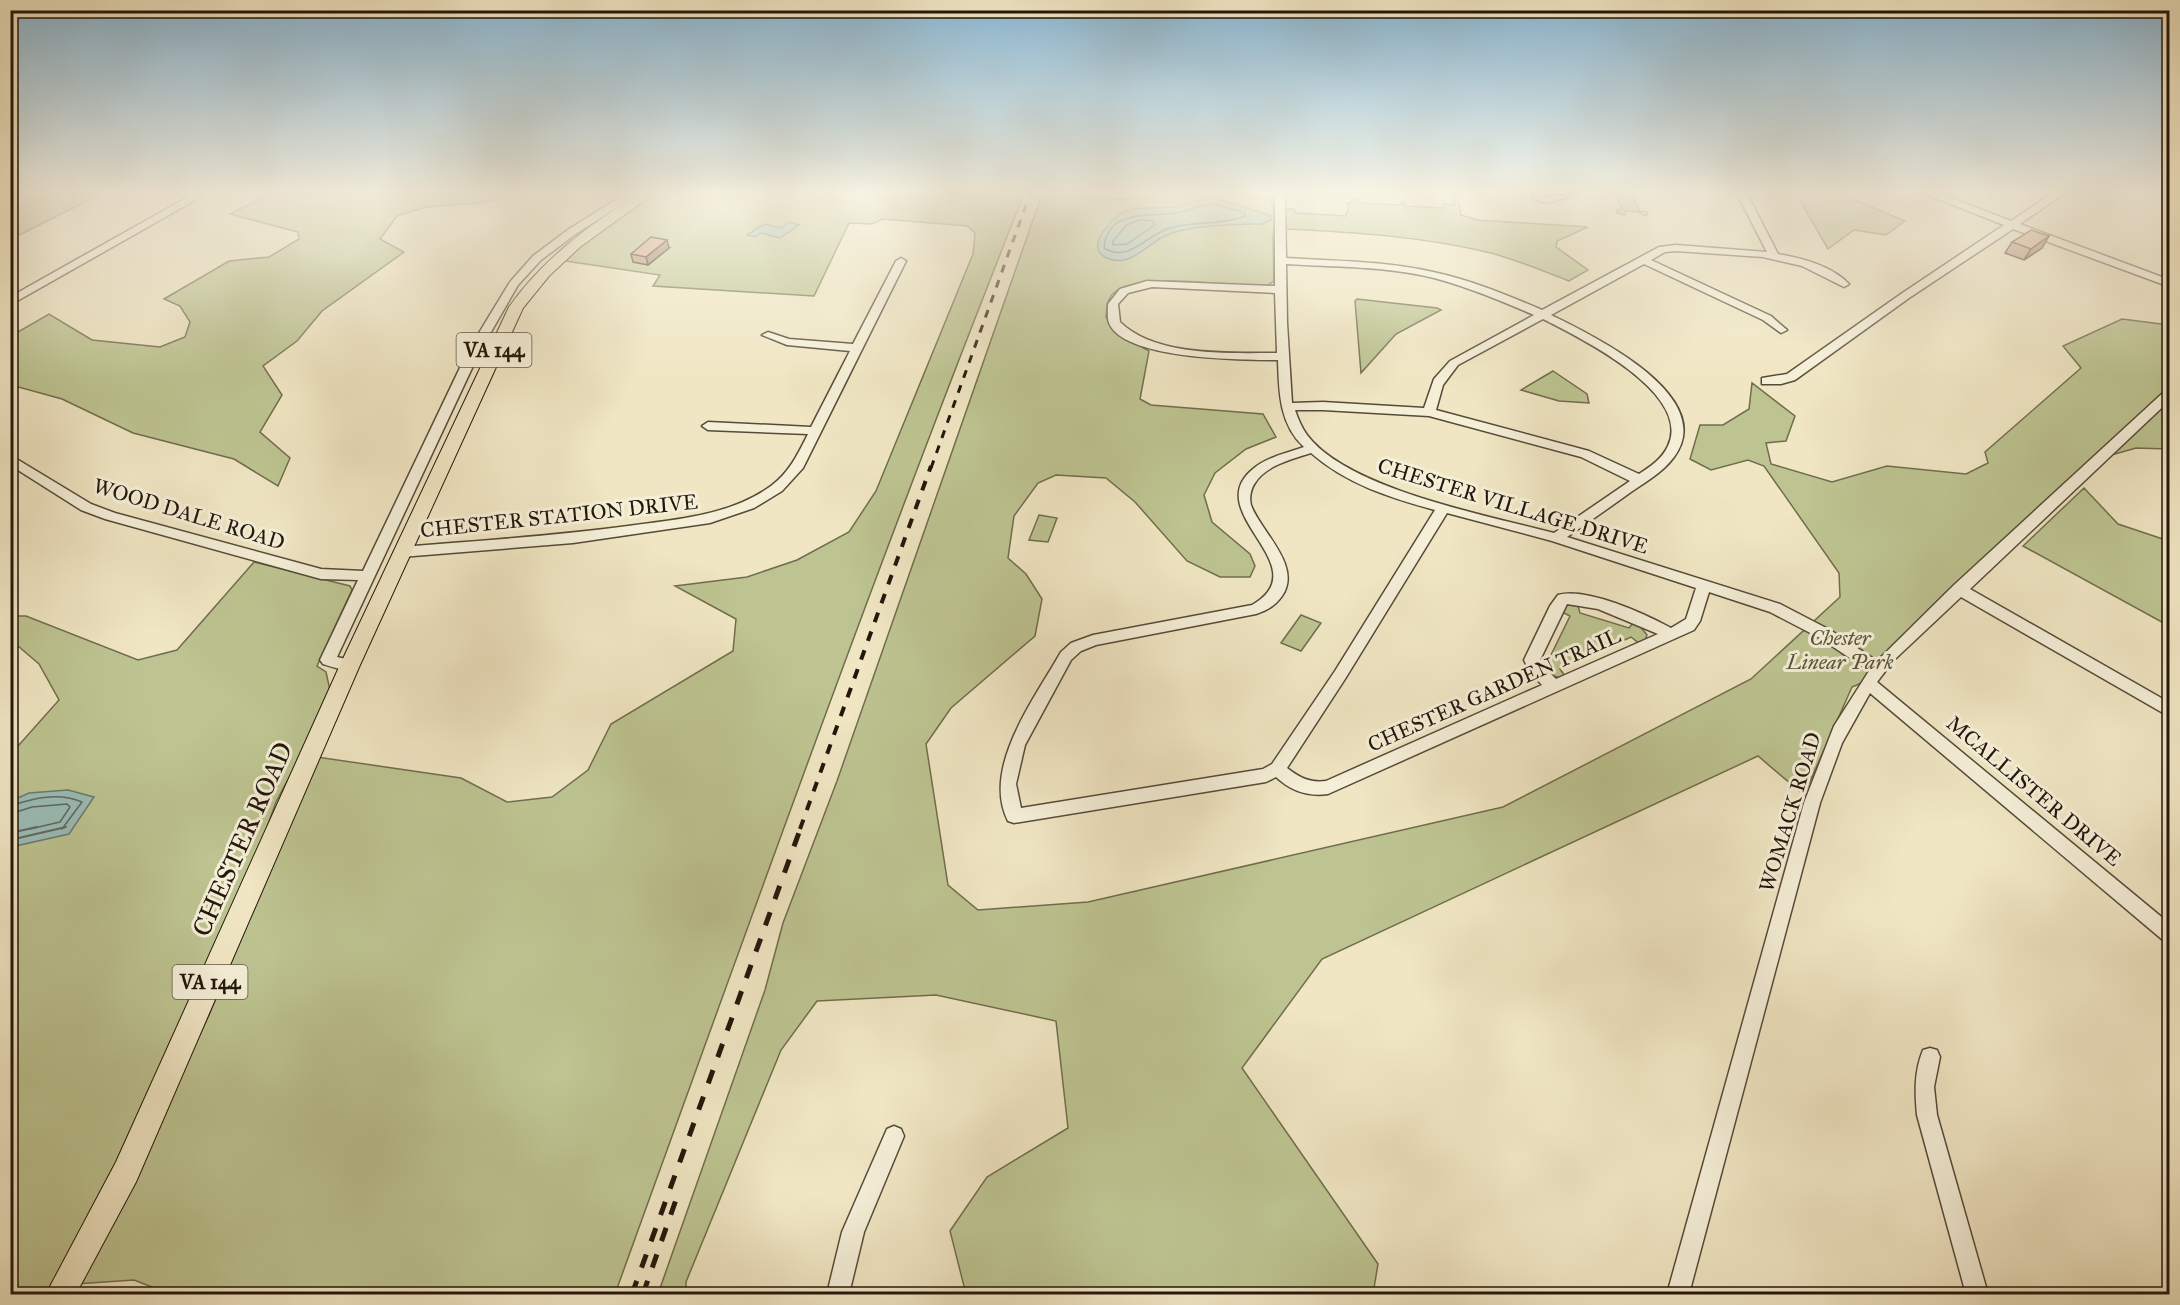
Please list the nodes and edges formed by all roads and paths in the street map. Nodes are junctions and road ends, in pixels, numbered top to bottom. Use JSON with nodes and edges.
{"nodes":[{"id":1,"x":93,"y":255,"type":"edge"},
{"id":2,"x":542,"y":255,"type":"edge"},
{"id":3,"x":560,"y":255,"type":"edge"},
{"id":4,"x":1281,"y":255,"type":"edge"},
{"id":5,"x":1651,"y":255,"type":"edge"},
{"id":6,"x":1761,"y":255,"type":"edge"},
{"id":7,"x":1967,"y":255,"type":"edge"},
{"id":8,"x":2092,"y":255,"type":"edge"},
{"id":9,"x":1774,"y":256,"type":"joint"},
{"id":10,"x":1642,"y":259,"type":"junction"},
{"id":11,"x":901,"y":261,"type":"dead end"},
{"id":12,"x":1281,"y":261,"type":"junction"},
{"id":13,"x":1844,"y":284,"type":"dead end"},
{"id":14,"x":2169,"y":284,"type":"edge"},
{"id":15,"x":1281,"y":290,"type":"junction"},
{"id":16,"x":10,"y":302,"type":"edge"},
{"id":17,"x":1542,"y":314,"type":"junction"},
{"id":18,"x":1781,"y":330,"type":"dead end"},
{"id":19,"x":768,"y":335,"type":"dead end"},
{"id":20,"x":858,"y":348,"type":"junction"},
{"id":21,"x":1282,"y":357,"type":"junction"},
{"id":22,"x":1766,"y":381,"type":"dead end"},
{"id":23,"x":2169,"y":393,"type":"edge"},
{"id":24,"x":1287,"y":407,"type":"junction"},
{"id":25,"x":1429,"y":411,"type":"junction"},
{"id":26,"x":708,"y":426,"type":"dead end"},
{"id":27,"x":817,"y":431,"type":"junction"},
{"id":28,"x":1313,"y":448,"type":"junction"},
{"id":29,"x":10,"y":459,"type":"edge"},
{"id":30,"x":1639,"y":480,"type":"junction"},
{"id":31,"x":1443,"y":508,"type":"junction"},
{"id":32,"x":1556,"y":538,"type":"junction"},
{"id":33,"x":401,"y":552,"type":"junction"},
{"id":34,"x":367,"y":576,"type":"junction"},
{"id":35,"x":1704,"y":584,"type":"junction"},
{"id":36,"x":1959,"y":589,"type":"junction"},
{"id":37,"x":1670,"y":634,"type":"junction"},
{"id":38,"x":350,"y":665,"type":"junction"},
{"id":39,"x":1873,"y":676,"type":"junction"},
{"id":40,"x":1553,"y":686,"type":"junction"},
{"id":41,"x":2169,"y":711,"type":"edge"},
{"id":42,"x":1278,"y":769,"type":"junction"},
{"id":43,"x":2169,"y":935,"type":"edge"},
{"id":44,"x":1930,"y":1058,"type":"dead end"},
{"id":45,"x":894,"y":1136,"type":"dead end"},
{"id":46,"x":1682,"y":1293,"type":"edge"},
{"id":47,"x":60,"y":1294,"type":"edge"},
{"id":48,"x":838,"y":1294,"type":"edge"},
{"id":49,"x":1977,"y":1294,"type":"edge"}],
"edges":[{"from":1,"to":16,"type":"street"},
{"from":2,"to":34,"type":"street","name":"CHESTER ROAD","number":"VA 144"},
{"from":3,"to":33,"type":"main road","name":"CHESTER ROAD","number":"VA 144"},
{"from":4,"to":12,"type":"street","name":"CHESTER VILLAGE DRIVE"},
{"from":5,"to":10,"type":"street"},
{"from":6,"to":9,"type":"street"},
{"from":7,"to":22,"type":"street"},
{"from":8,"to":14,"type":"street"},
{"from":9,"to":13,"type":"street"},
{"from":10,"to":17,"type":"street"},
{"from":10,"to":18,"type":"street"},
{"from":11,"to":20,"type":"street","name":"CHESTER STATION DRIVE"},
{"from":12,"to":15,"type":"street","name":"CHESTER VILLAGE DRIVE"},
{"from":12,"to":17,"type":"street"},
{"from":15,"to":21,"type":"street","name":"CHESTER VILLAGE DRIVE"},
{"from":15,"to":21,"type":"street"},
{"from":17,"to":25,"type":"street"},
{"from":17,"to":30,"type":"street"},
{"from":19,"to":20,"type":"street"},
{"from":20,"to":27,"type":"street","name":"CHESTER STATION DRIVE"},
{"from":21,"to":24,"type":"street","name":"CHESTER VILLAGE DRIVE"},
{"from":23,"to":36,"type":"street","name":"WOMACK ROAD"},
{"from":24,"to":25,"type":"street"},
{"from":24,"to":28,"type":"street","name":"CHESTER VILLAGE DRIVE"},
{"from":25,"to":30,"type":"street"},
{"from":26,"to":27,"type":"street"},
{"from":27,"to":33,"type":"street","name":"CHESTER STATION DRIVE"},
{"from":28,"to":31,"type":"street","name":"CHESTER VILLAGE DRIVE"},
{"from":28,"to":42,"type":"street"},
{"from":29,"to":34,"type":"street","name":"WOOD DALE ROAD"},
{"from":30,"to":32,"type":"street"},
{"from":31,"to":32,"type":"street","name":"CHESTER VILLAGE DRIVE"},
{"from":31,"to":42,"type":"street"},
{"from":32,"to":35,"type":"street","name":"CHESTER VILLAGE DRIVE"},
{"from":33,"to":38,"type":"main road","name":"CHESTER ROAD","number":"VA 144"},
{"from":34,"to":38,"type":"street","name":"CHESTER ROAD","number":"VA 144"},
{"from":35,"to":37,"type":"street","name":"CHESTER GARDEN TRAIL"},
{"from":35,"to":39,"type":"street","name":"CHESTER VILLAGE DRIVE"},
{"from":36,"to":39,"type":"street","name":"WOMACK ROAD"},
{"from":36,"to":41,"type":"street"},
{"from":37,"to":40,"type":"street","name":"CHESTER GARDEN TRAIL"},
{"from":37,"to":40,"type":"street"},
{"from":38,"to":47,"type":"main road","name":"CHESTER ROAD","number":"VA 144"},
{"from":39,"to":43,"type":"street","name":"MCALLISTER DRIVE"},
{"from":39,"to":46,"type":"street","name":"WOMACK ROAD"},
{"from":40,"to":42,"type":"street","name":"CHESTER GARDEN TRAIL"},
{"from":44,"to":49,"type":"street"},
{"from":45,"to":48,"type":"street"}]}
